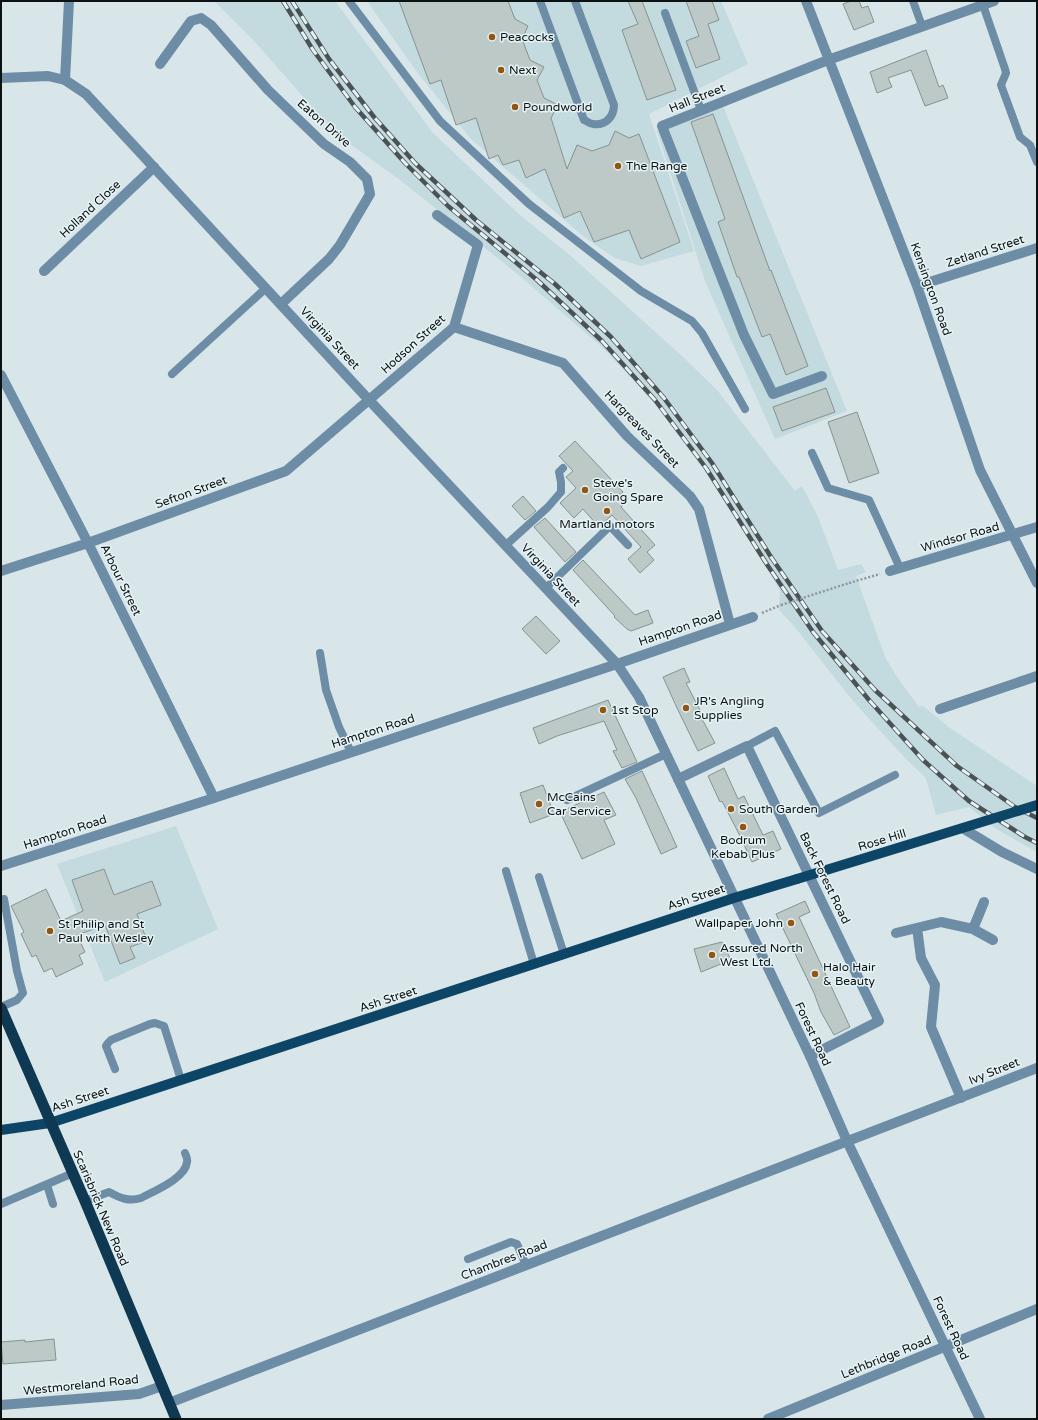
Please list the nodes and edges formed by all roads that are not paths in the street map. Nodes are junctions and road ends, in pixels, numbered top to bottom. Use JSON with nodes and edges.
{"nodes":[{"id":1,"x":69,"y":1,"type":"edge"},
{"id":2,"x":349,"y":1,"type":"edge"},
{"id":3,"x":540,"y":1,"type":"edge"},
{"id":4,"x":575,"y":1,"type":"edge"},
{"id":5,"x":806,"y":1,"type":"edge"},
{"id":6,"x":913,"y":1,"type":"edge"},
{"id":7,"x":994,"y":1,"type":"edge"},
{"id":8,"x":983,"y":5,"type":"junction"},
{"id":9,"x":665,"y":13,"type":"dead end"},
{"id":10,"x":922,"y":26,"type":"junction"},
{"id":11,"x":828,"y":60,"type":"junction"},
{"id":12,"x":160,"y":64,"type":"dead end"},
{"id":13,"x":1,"y":78,"type":"edge"},
{"id":14,"x":64,"y":80,"type":"junction"},
{"id":15,"x":701,"y":110,"type":"junction"},
{"id":16,"x":1037,"y":162,"type":"edge"},
{"id":17,"x":154,"y":167,"type":"junction"},
{"id":18,"x":437,"y":215,"type":"dead end"},
{"id":19,"x":1037,"y":248,"type":"edge"},
{"id":20,"x":44,"y":271,"type":"dead end"},
{"id":21,"x":917,"y":286,"type":"junction"},
{"id":22,"x":266,"y":288,"type":"junction"},
{"id":23,"x":281,"y":304,"type":"junction"},
{"id":24,"x":454,"y":327,"type":"junction"},
{"id":25,"x":172,"y":374,"type":"dead end"},
{"id":26,"x":1,"y":375,"type":"edge"},
{"id":27,"x":822,"y":376,"type":"dead end"},
{"id":28,"x":369,"y":400,"type":"junction"},
{"id":29,"x":745,"y":409,"type":"dead end"},
{"id":30,"x":812,"y":453,"type":"dead end"},
{"id":31,"x":564,"y":468,"type":"dead end"},
{"id":32,"x":1037,"y":527,"type":"edge"},
{"id":33,"x":1014,"y":535,"type":"junction"},
{"id":34,"x":88,"y":543,"type":"junction"},
{"id":35,"x":506,"y":545,"type":"junction"},
{"id":36,"x":628,"y":545,"type":"dead end"},
{"id":37,"x":895,"y":570,"type":"joint"},
{"id":38,"x":1,"y":571,"type":"edge"},
{"id":39,"x":1037,"y":583,"type":"edge"},
{"id":40,"x":546,"y":588,"type":"junction"},
{"id":41,"x":752,"y":617,"type":"dead end"},
{"id":42,"x":730,"y":624,"type":"junction"},
{"id":43,"x":320,"y":653,"type":"dead end"},
{"id":44,"x":617,"y":664,"type":"junction"},
{"id":45,"x":1037,"y":676,"type":"edge"},
{"id":46,"x":940,"y":709,"type":"dead end"},
{"id":47,"x":747,"y":746,"type":"junction"},
{"id":48,"x":352,"y":752,"type":"junction"},
{"id":49,"x":666,"y":754,"type":"junction"},
{"id":50,"x":895,"y":775,"type":"dead end"},
{"id":51,"x":678,"y":779,"type":"junction"},
{"id":52,"x":214,"y":798,"type":"junction"},
{"id":53,"x":567,"y":800,"type":"dead end"},
{"id":54,"x":1037,"y":805,"type":"edge"},
{"id":55,"x":964,"y":829,"type":"junction"},
{"id":56,"x":1,"y":866,"type":"edge"},
{"id":57,"x":1037,"y":869,"type":"edge"},
{"id":58,"x":506,"y":871,"type":"dead end"},
{"id":59,"x":539,"y":877,"type":"dead end"},
{"id":60,"x":734,"y":898,"type":"junction"},
{"id":61,"x":4,"y":899,"type":"dead end"},
{"id":62,"x":984,"y":902,"type":"dead end"},
{"id":63,"x":917,"y":928,"type":"junction"},
{"id":64,"x":973,"y":929,"type":"junction"},
{"id":65,"x":896,"y":933,"type":"dead end"},
{"id":66,"x":993,"y":940,"type":"dead end"},
{"id":67,"x":564,"y":954,"type":"junction"},
{"id":68,"x":534,"y":964,"type":"junction"},
{"id":69,"x":1,"y":1008,"type":"edge"},
{"id":70,"x":810,"y":1056,"type":"junction"},
{"id":71,"x":1037,"y":1068,"type":"edge"},
{"id":72,"x":115,"y":1069,"type":"dead end"},
{"id":73,"x":181,"y":1080,"type":"junction"},
{"id":74,"x":960,"y":1098,"type":"junction"},
{"id":75,"x":50,"y":1123,"type":"junction"},
{"id":76,"x":1,"y":1130,"type":"edge"},
{"id":77,"x":847,"y":1140,"type":"junction"},
{"id":78,"x":185,"y":1153,"type":"dead end"},
{"id":79,"x":73,"y":1174,"type":"junction"},
{"id":80,"x":47,"y":1185,"type":"junction"},
{"id":81,"x":85,"y":1201,"type":"junction"},
{"id":82,"x":1,"y":1204,"type":"edge"},
{"id":83,"x":53,"y":1204,"type":"dead end"},
{"id":84,"x":468,"y":1259,"type":"dead end"},
{"id":85,"x":526,"y":1265,"type":"junction"},
{"id":86,"x":1037,"y":1309,"type":"edge"},
{"id":87,"x":946,"y":1347,"type":"junction"},
{"id":88,"x":162,"y":1386,"type":"junction"},
{"id":89,"x":169,"y":1403,"type":"junction"},
{"id":90,"x":1,"y":1405,"type":"edge"},
{"id":91,"x":176,"y":1419,"type":"edge"},
{"id":92,"x":768,"y":1419,"type":"edge"},
{"id":93,"x":980,"y":1419,"type":"edge"}],
"edges":[{"from":1,"to":14,"type":"street"},
{"from":2,"to":29,"type":"lane"},
{"from":3,"to":4,"type":"lane"},
{"from":5,"to":11,"type":"street","name":"Kensington Road"},
{"from":6,"to":10,"type":"lane"},
{"from":7,"to":8,"type":"street","name":"Hall Street"},
{"from":8,"to":10,"type":"street","name":"Hall Street"},
{"from":8,"to":16,"type":"lane"},
{"from":9,"to":15,"type":"lane"},
{"from":10,"to":11,"type":"street","name":"Hall Street"},
{"from":11,"to":15,"type":"street","name":"Hall Street"},
{"from":11,"to":21,"type":"street","name":"Kensington Road"},
{"from":12,"to":23,"type":"street","name":"Eaton Drive"},
{"from":13,"to":14,"type":"street","name":"Virginia Street"},
{"from":14,"to":17,"type":"street","name":"Virginia Street"},
{"from":15,"to":27,"type":"street","name":"Hall Street"},
{"from":17,"to":20,"type":"street","name":"Holland Close"},
{"from":17,"to":22,"type":"street","name":"Virginia Street"},
{"from":18,"to":24,"type":"street","name":"Hodson Street"},
{"from":19,"to":21,"type":"street","name":"Zetland Street"},
{"from":21,"to":33,"type":"street","name":"Kensington Road"},
{"from":22,"to":23,"type":"street","name":"Virginia Street"},
{"from":22,"to":25,"type":"lane"},
{"from":23,"to":28,"type":"street","name":"Virginia Street"},
{"from":24,"to":28,"type":"street","name":"Hodson Street"},
{"from":24,"to":42,"type":"street","name":"Hargreaves Street"},
{"from":26,"to":34,"type":"street","name":"Arbour Street"},
{"from":28,"to":34,"type":"street","name":"Sefton Street"},
{"from":28,"to":35,"type":"street","name":"Virginia Street"},
{"from":30,"to":37,"type":"lane"},
{"from":31,"to":35,"type":"lane"},
{"from":32,"to":33,"type":"street","name":"Windsor Road"},
{"from":33,"to":37,"type":"street","name":"Windsor Road"},
{"from":33,"to":39,"type":"street","name":"Kensington Road"},
{"from":34,"to":38,"type":"street","name":"Sefton Street"},
{"from":34,"to":52,"type":"street","name":"Arbour Street"},
{"from":35,"to":40,"type":"street","name":"Virginia Street"},
{"from":36,"to":40,"type":"lane"},
{"from":40,"to":44,"type":"street","name":"Virginia Street"},
{"from":41,"to":42,"type":"street","name":"Hampton Road"},
{"from":42,"to":44,"type":"street","name":"Hampton Road"},
{"from":43,"to":48,"type":"lane"},
{"from":44,"to":48,"type":"street","name":"Hampton Road"},
{"from":44,"to":49,"type":"street","name":"Forest Road"},
{"from":45,"to":46,"type":"street"},
{"from":47,"to":50,"type":"lane"},
{"from":47,"to":51,"type":"street"},
{"from":47,"to":70,"type":"street","name":"Back Forest Road"},
{"from":48,"to":52,"type":"street","name":"Hampton Road"},
{"from":49,"to":51,"type":"street","name":"Forest Road"},
{"from":49,"to":53,"type":"lane"},
{"from":51,"to":60,"type":"street","name":"Forest Road"},
{"from":52,"to":56,"type":"street","name":"Hampton Road"},
{"from":54,"to":55,"type":"main road","name":"Rose Hill","bridge":true},
{"from":55,"to":57,"type":"street"},
{"from":55,"to":60,"type":"main road","name":"Rose Hill","bridge":true},
{"from":58,"to":68,"type":"lane"},
{"from":59,"to":67,"type":"lane"},
{"from":60,"to":67,"type":"main road","name":"Ash Street"},
{"from":60,"to":70,"type":"street","name":"Forest Road"},
{"from":61,"to":69,"type":"lane"},
{"from":62,"to":64,"type":"street"},
{"from":63,"to":64,"type":"street"},
{"from":63,"to":65,"type":"street"},
{"from":63,"to":74,"type":"street"},
{"from":64,"to":66,"type":"street"},
{"from":67,"to":68,"type":"main road","name":"Ash Street"},
{"from":68,"to":73,"type":"main road","name":"Ash Street"},
{"from":69,"to":75,"type":"highway","name":"Scarisbrick New Road"},
{"from":70,"to":77,"type":"street","name":"Forest Road"},
{"from":71,"to":74,"type":"street","name":"Ivy Street"},
{"from":72,"to":73,"type":"lane"},
{"from":73,"to":75,"type":"main road","name":"Ash Street"},
{"from":74,"to":77,"type":"street","name":"Ivy Street"},
{"from":75,"to":76,"type":"main road","name":"Ash Street"},
{"from":75,"to":79,"type":"highway","name":"Scarisbrick New Road"},
{"from":77,"to":85,"type":"street","name":"Chambres Road"},
{"from":77,"to":87,"type":"street","name":"Forest Road"},
{"from":78,"to":81,"type":"lane"},
{"from":79,"to":80,"type":"lane"},
{"from":79,"to":81,"type":"highway","name":"Scarisbrick New Road"},
{"from":80,"to":82,"type":"lane"},
{"from":80,"to":83,"type":"lane"},
{"from":81,"to":88,"type":"highway","name":"Scarisbrick New Road"},
{"from":84,"to":85,"type":"lane"},
{"from":85,"to":89,"type":"street","name":"Chambres Road"},
{"from":86,"to":87,"type":"street","name":"Lethbridge Road"},
{"from":87,"to":92,"type":"street","name":"Lethbridge Road"},
{"from":87,"to":93,"type":"street","name":"Forest Road"},
{"from":88,"to":89,"type":"highway","name":"Scarisbrick New Road"},
{"from":88,"to":90,"type":"street","name":"Westmoreland Road"},
{"from":89,"to":91,"type":"highway","name":"Scarisbrick New Road"}]}
